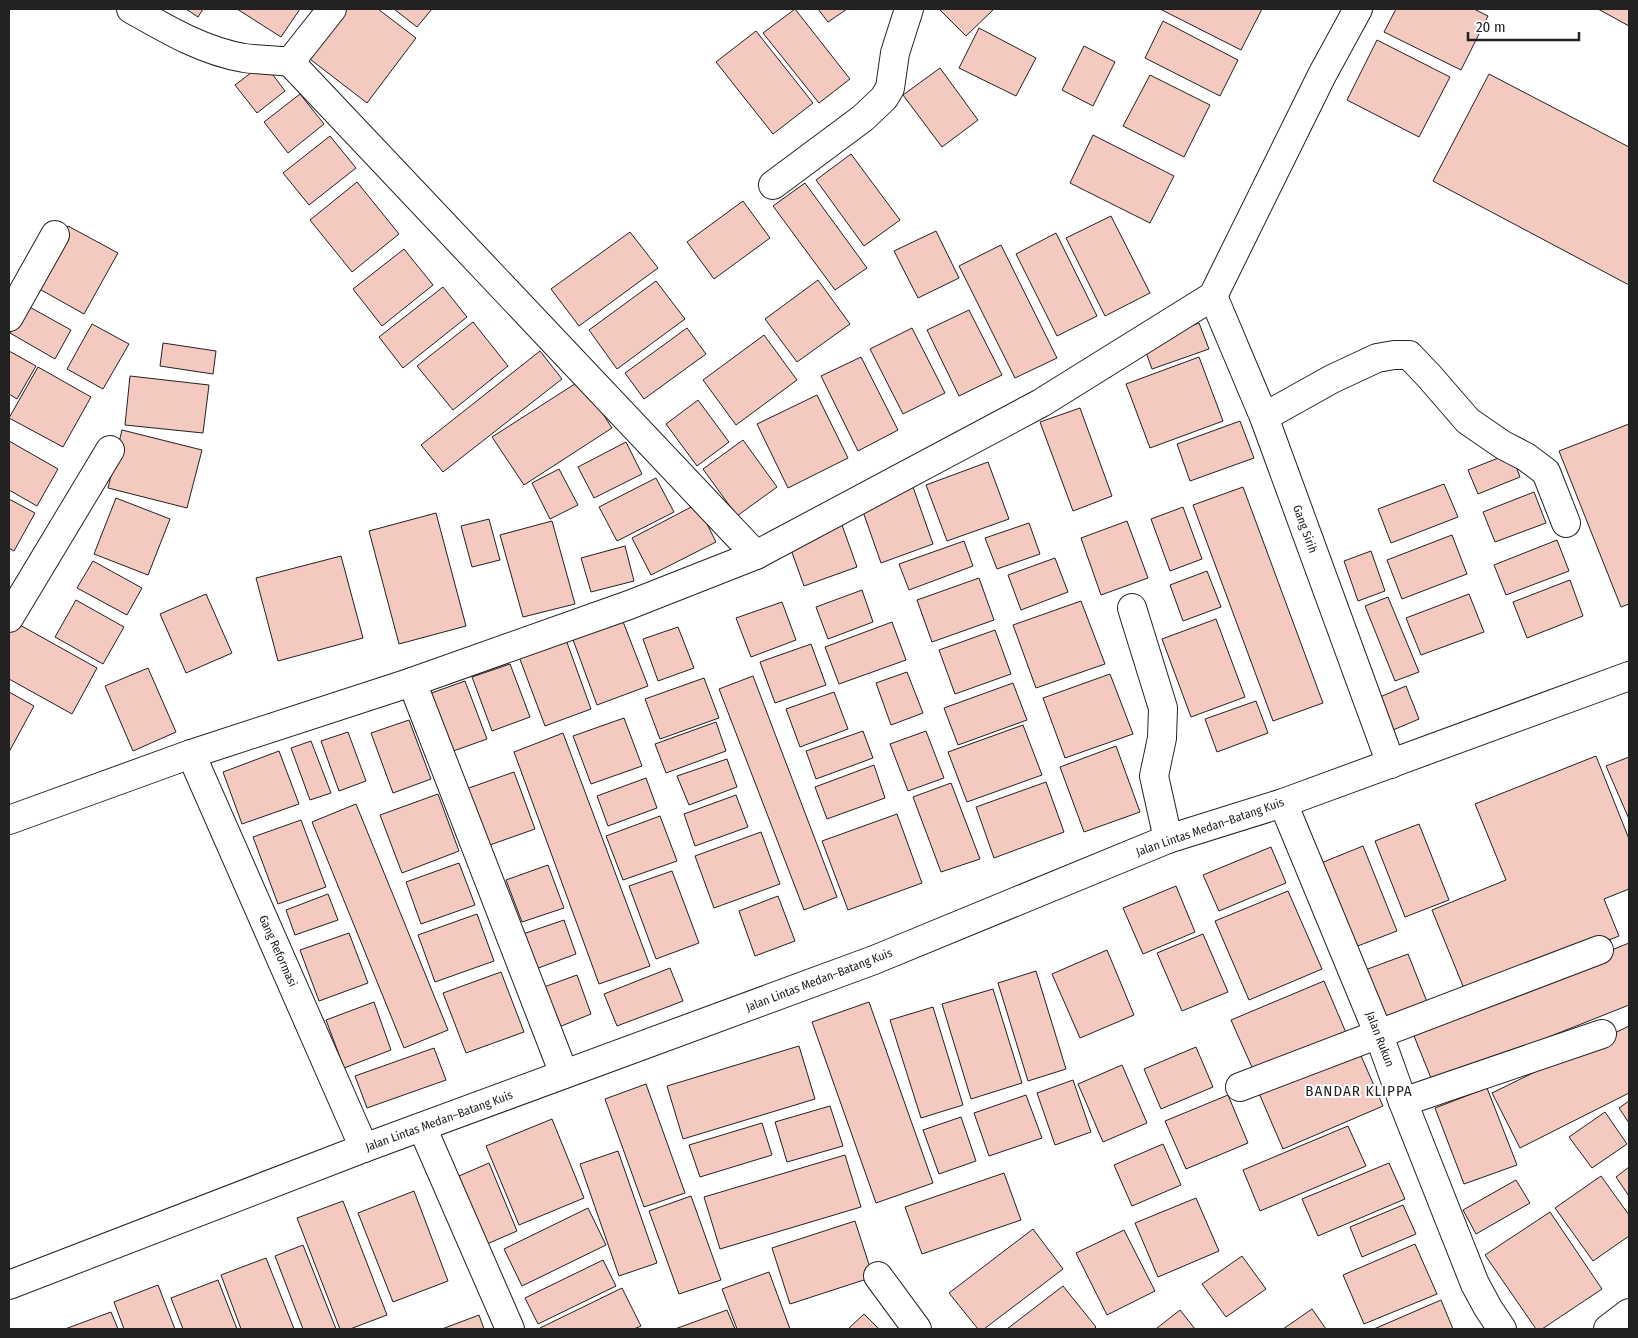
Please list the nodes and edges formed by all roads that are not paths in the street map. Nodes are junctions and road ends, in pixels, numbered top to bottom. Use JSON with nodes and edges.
{"nodes":[{"id":1,"x":131,"y":9,"type":"edge"},
{"id":2,"x":332,"y":9,"type":"edge"},
{"id":3,"x":909,"y":9,"type":"edge"},
{"id":4,"x":1358,"y":9,"type":"edge"},
{"id":5,"x":290,"y":62,"type":"junction"},
{"id":6,"x":773,"y":185,"type":"dead end"},
{"id":7,"x":54,"y":235,"type":"dead end"},
{"id":8,"x":1212,"y":296,"type":"junction"},
{"id":9,"x":9,"y":317,"type":"edge"},
{"id":10,"x":1264,"y":417,"type":"junction"},
{"id":11,"x":110,"y":450,"type":"dead end"},
{"id":12,"x":1566,"y":523,"type":"dead end"},
{"id":13,"x":756,"y":555,"type":"junction"},
{"id":14,"x":1132,"y":608,"type":"dead end"},
{"id":15,"x":9,"y":618,"type":"edge"},
{"id":16,"x":1629,"y":676,"type":"edge"},
{"id":17,"x":412,"y":682,"type":"junction"},
{"id":18,"x":191,"y":754,"type":"junction"},
{"id":19,"x":1391,"y":764,"type":"junction"},
{"id":20,"x":1283,"y":802,"type":"junction"},
{"id":21,"x":9,"y":820,"type":"edge"},
{"id":22,"x":1168,"y":839,"type":"junction"},
{"id":23,"x":1599,"y":950,"type":"dead end"},
{"id":24,"x":1602,"y":1034,"type":"dead end"},
{"id":25,"x":1379,"y":1035,"type":"junction"},
{"id":26,"x":564,"y":1074,"type":"junction"},
{"id":27,"x":1240,"y":1087,"type":"dead end"},
{"id":28,"x":1403,"y":1102,"type":"junction"},
{"id":29,"x":422,"y":1127,"type":"junction"},
{"id":30,"x":364,"y":1148,"type":"junction"},
{"id":31,"x":878,"y":1276,"type":"dead end"},
{"id":32,"x":9,"y":1285,"type":"edge"},
{"id":33,"x":1629,"y":1313,"type":"edge"},
{"id":34,"x":510,"y":1329,"type":"edge"},
{"id":35,"x":917,"y":1329,"type":"edge"},
{"id":36,"x":1502,"y":1329,"type":"edge"},
{"id":37,"x":1608,"y":1329,"type":"edge"}],
"edges":[{"from":1,"to":5,"type":"main road"},
{"from":2,"to":5,"type":"main road"},
{"from":3,"to":6,"type":"main road"},
{"from":4,"to":8,"type":"main road"},
{"from":5,"to":13,"type":"main road"},
{"from":7,"to":9,"type":"main road"},
{"from":8,"to":10,"type":"main road","name":"Gang Sirih"},
{"from":8,"to":13,"type":"main road"},
{"from":10,"to":12,"type":"main road"},
{"from":10,"to":19,"type":"main road","name":"Gang Sirih"},
{"from":11,"to":15,"type":"main road"},
{"from":13,"to":17,"type":"main road"},
{"from":14,"to":22,"type":"main road"},
{"from":16,"to":19,"type":"main road","name":"Jalan Lintas Medan–Batang Kuis"},
{"from":17,"to":18,"type":"main road"},
{"from":17,"to":26,"type":"main road"},
{"from":18,"to":21,"type":"main road"},
{"from":18,"to":30,"type":"main road","name":"Gang Reformasi"},
{"from":19,"to":20,"type":"main road","name":"Jalan Lintas Medan–Batang Kuis"},
{"from":20,"to":22,"type":"main road","name":"Jalan Lintas Medan–Batang Kuis"},
{"from":20,"to":25,"type":"main road","name":"Jalan Rukun"},
{"from":22,"to":26,"type":"main road","name":"Jalan Lintas Medan–Batang Kuis"},
{"from":23,"to":25,"type":"main road"},
{"from":24,"to":28,"type":"main road"},
{"from":25,"to":27,"type":"main road"},
{"from":25,"to":28,"type":"main road","name":"Jalan Rukun"},
{"from":26,"to":29,"type":"main road","name":"Jalan Lintas Medan–Batang Kuis"},
{"from":28,"to":36,"type":"main road","name":"Jalan Rukun"},
{"from":29,"to":30,"type":"main road","name":"Jalan Lintas Medan–Batang Kuis"},
{"from":29,"to":34,"type":"main road"},
{"from":30,"to":32,"type":"main road","name":"Jalan Lintas Medan–Batang Kuis"},
{"from":31,"to":35,"type":"main road"},
{"from":33,"to":37,"type":"main road"}]}
